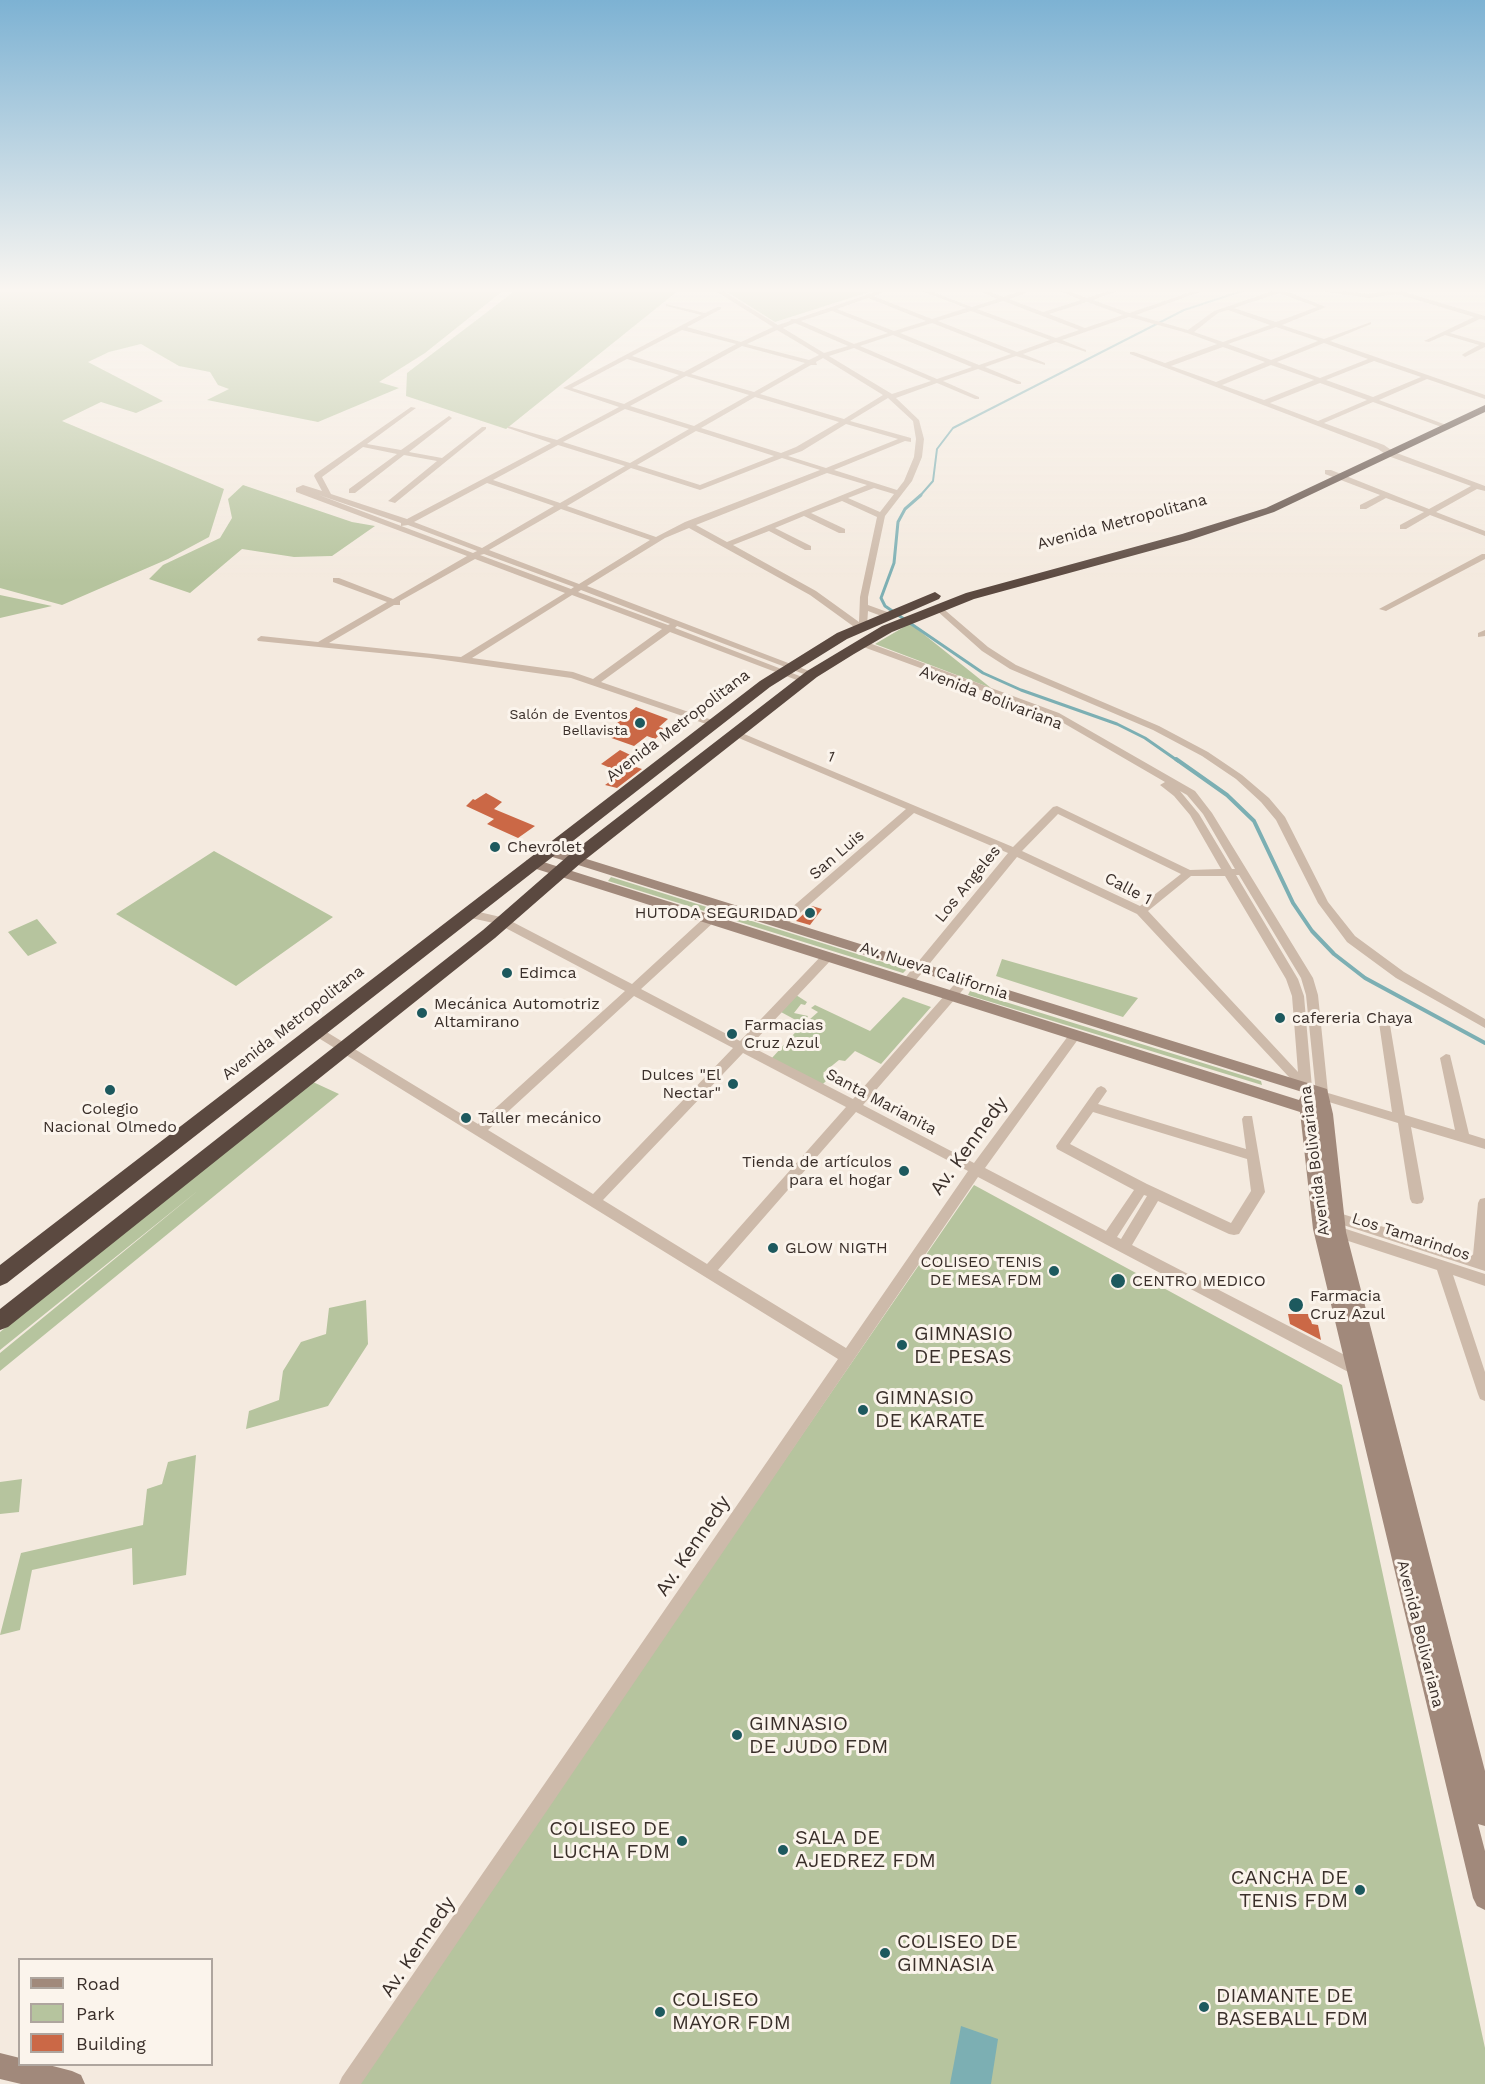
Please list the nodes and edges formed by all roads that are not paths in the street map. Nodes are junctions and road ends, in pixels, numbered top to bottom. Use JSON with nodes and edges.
{"nodes":[{"id":1,"x":567,"y":387,"type":"edge"},
{"id":2,"x":662,"y":387,"type":"edge"},
{"id":3,"x":732,"y":387,"type":"edge"},
{"id":4,"x":772,"y":387,"type":"edge"},
{"id":5,"x":875,"y":387,"type":"edge"},
{"id":6,"x":917,"y":387,"type":"edge"},
{"id":7,"x":951,"y":387,"type":"edge"},
{"id":8,"x":1226,"y":387,"type":"edge"},
{"id":9,"x":1303,"y":387,"type":"edge"},
{"id":10,"x":1341,"y":387,"type":"edge"},
{"id":11,"x":1401,"y":387,"type":"edge"},
{"id":12,"x":1456,"y":387,"type":"edge"},
{"id":13,"x":759,"y":395,"type":"junction"},
{"id":14,"x":890,"y":396,"type":"junction"},
{"id":15,"x":1485,"y":397,"type":"edge"},
{"id":16,"x":976,"y":398,"type":"dead end"},
{"id":17,"x":1373,"y":399,"type":"junction"},
{"id":18,"x":1266,"y":402,"type":"junction"},
{"id":19,"x":626,"y":407,"type":"junction"},
{"id":20,"x":413,"y":408,"type":"dead end"},
{"id":21,"x":1485,"y":408,"type":"edge"},
{"id":22,"x":449,"y":418,"type":"dead end"},
{"id":23,"x":845,"y":421,"type":"junction"},
{"id":24,"x":1433,"y":422,"type":"junction"},
{"id":25,"x":1319,"y":423,"type":"junction"},
{"id":26,"x":510,"y":427,"type":"dead end"},
{"id":27,"x":1446,"y":427,"type":"junction"},
{"id":28,"x":484,"y":428,"type":"dead end"},
{"id":29,"x":700,"y":430,"type":"junction"},
{"id":30,"x":905,"y":439,"type":"junction"},
{"id":31,"x":558,"y":442,"type":"junction"},
{"id":32,"x":362,"y":445,"type":"junction"},
{"id":33,"x":919,"y":446,"type":"junction"},
{"id":34,"x":1386,"y":450,"type":"junction"},
{"id":35,"x":402,"y":453,"type":"junction"},
{"id":36,"x":783,"y":456,"type":"junction"},
{"id":37,"x":442,"y":460,"type":"junction"},
{"id":38,"x":635,"y":467,"type":"junction"},
{"id":39,"x":827,"y":470,"type":"junction"},
{"id":40,"x":1328,"y":472,"type":"junction"},
{"id":41,"x":1342,"y":478,"type":"junction"},
{"id":42,"x":486,"y":480,"type":"junction"},
{"id":43,"x":874,"y":485,"type":"junction"},
{"id":44,"x":1481,"y":488,"type":"edge"},
{"id":45,"x":352,"y":490,"type":"dead end"},
{"id":46,"x":899,"y":493,"type":"junction"},
{"id":47,"x":327,"y":494,"type":"junction"},
{"id":48,"x":1386,"y":495,"type":"junction"},
{"id":49,"x":842,"y":498,"type":"junction"},
{"id":50,"x":392,"y":501,"type":"dead end"},
{"id":51,"x":564,"y":507,"type":"junction"},
{"id":52,"x":1363,"y":507,"type":"dead end"},
{"id":53,"x":1430,"y":512,"type":"junction"},
{"id":54,"x":806,"y":513,"type":"junction"},
{"id":55,"x":880,"y":516,"type":"junction"},
{"id":56,"x":403,"y":524,"type":"junction"},
{"id":57,"x":688,"y":525,"type":"junction"},
{"id":58,"x":1403,"y":526,"type":"dead end"},
{"id":59,"x":769,"y":528,"type":"junction"},
{"id":60,"x":842,"y":531,"type":"dead end"},
{"id":61,"x":1485,"y":534,"type":"edge"},
{"id":62,"x":655,"y":539,"type":"junction"},
{"id":63,"x":1139,"y":539,"type":"junction"},
{"id":64,"x":727,"y":545,"type":"junction"},
{"id":65,"x":1150,"y":547,"type":"junction"},
{"id":66,"x":808,"y":548,"type":"dead end"},
{"id":67,"x":482,"y":553,"type":"junction"},
{"id":68,"x":1069,"y":556,"type":"dead end"},
{"id":69,"x":1485,"y":556,"type":"edge"},
{"id":70,"x":1024,"y":568,"type":"dead end"},
{"id":71,"x":336,"y":580,"type":"dead end"},
{"id":72,"x":576,"y":588,"type":"junction"},
{"id":73,"x":397,"y":604,"type":"junction"},
{"id":74,"x":863,"y":606,"type":"junction"},
{"id":75,"x":939,"y":608,"type":"junction"},
{"id":76,"x":1383,"y":609,"type":"dead end"},
{"id":77,"x":893,"y":617,"type":"junction"},
{"id":78,"x":674,"y":625,"type":"junction"},
{"id":79,"x":860,"y":636,"type":"junction"},
{"id":80,"x":261,"y":639,"type":"dead end"},
{"id":81,"x":320,"y":644,"type":"junction"},
{"id":82,"x":332,"y":645,"type":"junction"},
{"id":83,"x":464,"y":659,"type":"junction"},
{"id":84,"x":788,"y":668,"type":"junction"},
{"id":85,"x":809,"y":677,"type":"junction"},
{"id":86,"x":596,"y":681,"type":"junction"},
{"id":87,"x":712,"y":723,"type":"junction"},
{"id":88,"x":737,"y":734,"type":"junction"},
{"id":89,"x":912,"y":808,"type":"junction"},
{"id":90,"x":548,"y":851,"type":"junction"},
{"id":91,"x":1015,"y":852,"type":"junction"},
{"id":92,"x":575,"y":860,"type":"junction"},
{"id":93,"x":532,"y":863,"type":"junction"},
{"id":94,"x":560,"y":872,"type":"junction"},
{"id":95,"x":1229,"y":872,"type":"junction"},
{"id":96,"x":1243,"y":872,"type":"junction"},
{"id":97,"x":1188,"y":873,"type":"junction"},
{"id":98,"x":1141,"y":911,"type":"junction"},
{"id":99,"x":466,"y":913,"type":"junction"},
{"id":100,"x":710,"y":919,"type":"junction"},
{"id":101,"x":501,"y":921,"type":"junction"},
{"id":102,"x":780,"y":924,"type":"junction"},
{"id":103,"x":828,"y":956,"type":"junction"},
{"id":104,"x":921,"y":968,"type":"junction"},
{"id":105,"x":964,"y":981,"type":"junction"},
{"id":106,"x":909,"y":982,"type":"junction"},
{"id":107,"x":632,"y":989,"type":"junction"},
{"id":108,"x":951,"y":996,"type":"junction"},
{"id":109,"x":1384,"y":1016,"type":"dead end"},
{"id":110,"x":1485,"y":1024,"type":"edge"},
{"id":111,"x":316,"y":1031,"type":"junction"},
{"id":112,"x":1075,"y":1035,"type":"junction"},
{"id":113,"x":740,"y":1046,"type":"junction"},
{"id":114,"x":344,"y":1048,"type":"junction"},
{"id":115,"x":1446,"y":1058,"type":"dead end"},
{"id":116,"x":1101,"y":1091,"type":"dead end"},
{"id":117,"x":1317,"y":1100,"type":"junction"},
{"id":118,"x":1090,"y":1106,"type":"junction"},
{"id":119,"x":855,"y":1107,"type":"junction"},
{"id":120,"x":1248,"y":1119,"type":"dead end"},
{"id":121,"x":1401,"y":1119,"type":"junction"},
{"id":122,"x":479,"y":1131,"type":"junction"},
{"id":123,"x":1463,"y":1138,"type":"junction"},
{"id":124,"x":1485,"y":1144,"type":"edge"},
{"id":125,"x":1253,"y":1156,"type":"junction"},
{"id":126,"x":976,"y":1170,"type":"junction"},
{"id":127,"x":1142,"y":1188,"type":"junction"},
{"id":128,"x":1155,"y":1194,"type":"junction"},
{"id":129,"x":1417,"y":1199,"type":"dead end"},
{"id":130,"x":594,"y":1201,"type":"junction"},
{"id":131,"x":1485,"y":1203,"type":"edge"},
{"id":132,"x":1328,"y":1223,"type":"junction"},
{"id":133,"x":1108,"y":1239,"type":"junction"},
{"id":134,"x":1123,"y":1247,"type":"junction"},
{"id":135,"x":1482,"y":1264,"type":"edge"},
{"id":136,"x":1443,"y":1266,"type":"junction"},
{"id":137,"x":709,"y":1271,"type":"junction"},
{"id":138,"x":0,"y":1277,"type":"edge"},
{"id":139,"x":1485,"y":1280,"type":"edge"},
{"id":140,"x":0,"y":1321,"type":"edge"},
{"id":141,"x":848,"y":1357,"type":"junction"},
{"id":142,"x":1354,"y":1368,"type":"junction"},
{"id":143,"x":1374,"y":1378,"type":"junction"},
{"id":144,"x":1485,"y":1394,"type":"edge"},
{"id":145,"x":1464,"y":1812,"type":"junction"},
{"id":146,"x":1485,"y":1814,"type":"edge"},
{"id":147,"x":1485,"y":1898,"type":"edge"},
{"id":148,"x":0,"y":2066,"type":"edge"},
{"id":149,"x":72,"y":2084,"type":"edge"},
{"id":150,"x":349,"y":2084,"type":"edge"}],
"edges":[{"from":1,"to":19,"type":"street"},
{"from":2,"to":19,"type":"street"},
{"from":3,"to":13,"type":"street"},
{"from":4,"to":13,"type":"street"},
{"from":5,"to":14,"type":"street"},
{"from":6,"to":14,"type":"street"},
{"from":7,"to":16,"type":"street"},
{"from":8,"to":18,"type":"street"},
{"from":9,"to":18,"type":"street"},
{"from":10,"to":17,"type":"street"},
{"from":11,"to":17,"type":"street"},
{"from":12,"to":15,"type":"street"},
{"from":13,"to":23,"type":"street"},
{"from":13,"to":29,"type":"street"},
{"from":14,"to":23,"type":"street"},
{"from":14,"to":33,"type":"street"},
{"from":15,"to":24,"type":"highway","name":"Avenida Metropolitana"},
{"from":17,"to":24,"type":"street"},
{"from":17,"to":25,"type":"street"},
{"from":18,"to":25,"type":"street"},
{"from":19,"to":29,"type":"street"},
{"from":19,"to":31,"type":"street"},
{"from":20,"to":32,"type":"street"},
{"from":21,"to":27,"type":"highway"},
{"from":22,"to":35,"type":"street"},
{"from":23,"to":30,"type":"street"},
{"from":23,"to":36,"type":"street"},
{"from":24,"to":27,"type":"street"},
{"from":24,"to":34,"type":"highway","name":"Avenida Metropolitana"},
{"from":25,"to":34,"type":"street"},
{"from":26,"to":31,"type":"street"},
{"from":27,"to":34,"type":"highway"},
{"from":28,"to":37,"type":"street"},
{"from":29,"to":36,"type":"street"},
{"from":29,"to":38,"type":"street"},
{"from":30,"to":33,"type":"street"},
{"from":30,"to":39,"type":"street"},
{"from":31,"to":38,"type":"street"},
{"from":31,"to":42,"type":"street"},
{"from":32,"to":35,"type":"street"},
{"from":32,"to":47,"type":"street"},
{"from":33,"to":46,"type":"street"},
{"from":34,"to":40,"type":"highway","name":"Avenida Metropolitana"},
{"from":34,"to":41,"type":"highway"},
{"from":34,"to":44,"type":"street"},
{"from":35,"to":37,"type":"street"},
{"from":35,"to":45,"type":"street"},
{"from":36,"to":38,"type":"street"},
{"from":36,"to":39,"type":"street"},
{"from":37,"to":50,"type":"street"},
{"from":38,"to":51,"type":"street"},
{"from":39,"to":43,"type":"street"},
{"from":39,"to":57,"type":"street"},
{"from":40,"to":41,"type":"street"},
{"from":40,"to":63,"type":"highway","name":"Avenida Metropolitana"},
{"from":41,"to":48,"type":"street"},
{"from":41,"to":65,"type":"highway"},
{"from":42,"to":51,"type":"street"},
{"from":42,"to":56,"type":"street"},
{"from":43,"to":46,"type":"street"},
{"from":43,"to":49,"type":"street"},
{"from":44,"to":53,"type":"street"},
{"from":46,"to":55,"type":"street"},
{"from":47,"to":56,"type":"street"},
{"from":47,"to":56,"type":"street"},
{"from":48,"to":52,"type":"street"},
{"from":48,"to":53,"type":"street"},
{"from":49,"to":54,"type":"street"},
{"from":49,"to":55,"type":"street"},
{"from":51,"to":62,"type":"street"},
{"from":51,"to":67,"type":"street"},
{"from":53,"to":58,"type":"street"},
{"from":53,"to":61,"type":"street"},
{"from":54,"to":59,"type":"street"},
{"from":54,"to":60,"type":"street"},
{"from":55,"to":74,"type":"street"},
{"from":56,"to":67,"type":"street"},
{"from":57,"to":62,"type":"street"},
{"from":57,"to":64,"type":"street"},
{"from":59,"to":64,"type":"street"},
{"from":59,"to":66,"type":"street"},
{"from":62,"to":72,"type":"street"},
{"from":63,"to":65,"type":"highway"},
{"from":63,"to":68,"type":"highway","name":"Avenida Metropolitana"},
{"from":64,"to":79,"type":"street"},
{"from":65,"to":75,"type":"highway"},
{"from":67,"to":72,"type":"street"},
{"from":67,"to":73,"type":"street"},
{"from":69,"to":76,"type":"street"},
{"from":70,"to":77,"type":"highway","name":"Avenida Metropolitana"},
{"from":71,"to":73,"type":"street"},
{"from":72,"to":78,"type":"street"},
{"from":72,"to":83,"type":"street"},
{"from":73,"to":81,"type":"street"},
{"from":73,"to":82,"type":"street"},
{"from":74,"to":77,"type":"street"},
{"from":74,"to":79,"type":"street"},
{"from":75,"to":77,"type":"highway"},
{"from":75,"to":110,"type":"street"},
{"from":77,"to":79,"type":"highway","name":"Avenida Metropolitana"},
{"from":78,"to":84,"type":"street"},
{"from":78,"to":86,"type":"street"},
{"from":79,"to":84,"type":"highway","name":"Avenida Metropolitana"},
{"from":79,"to":85,"type":"highway"},
{"from":79,"to":95,"type":"street","name":"Avenida Bolivariana"},
{"from":79,"to":96,"type":"street","name":"Avenida Bolivariana"},
{"from":80,"to":81,"type":"street"},
{"from":81,"to":82,"type":"street"},
{"from":82,"to":83,"type":"street"},
{"from":83,"to":86,"type":"street"},
{"from":84,"to":85,"type":"street"},
{"from":84,"to":87,"type":"highway","name":"Avenida Metropolitana"},
{"from":85,"to":88,"type":"highway"},
{"from":86,"to":87,"type":"street"},
{"from":87,"to":90,"type":"highway","name":"Avenida Metropolitana"},
{"from":88,"to":89,"type":"street","name":"1"},
{"from":88,"to":92,"type":"highway"},
{"from":89,"to":91,"type":"street","name":"Calle 1"},
{"from":89,"to":102,"type":"street","name":"San Luis"},
{"from":90,"to":92,"type":"street","name":"Av. Nueva California"},
{"from":90,"to":93,"type":"highway","name":"Avenida Metropolitana"},
{"from":91,"to":97,"type":"street","name":"Los Angeles"},
{"from":91,"to":98,"type":"street","name":"Calle 1"},
{"from":91,"to":104,"type":"street","name":"Los Angeles"},
{"from":92,"to":94,"type":"highway"},
{"from":92,"to":102,"type":"street","name":"Av. Nueva California"},
{"from":93,"to":94,"type":"street","name":"Av. Nueva California"},
{"from":93,"to":99,"type":"highway","name":"Avenida Metropolitana"},
{"from":94,"to":100,"type":"street","name":"Av. Nueva California"},
{"from":94,"to":101,"type":"highway"},
{"from":95,"to":96,"type":"street"},
{"from":95,"to":97,"type":"street"},
{"from":95,"to":117,"type":"street","name":"Avenida Bolivariana"},
{"from":96,"to":117,"type":"street","name":"Avenida Bolivariana"},
{"from":97,"to":98,"type":"street"},
{"from":98,"to":117,"type":"street","name":"Calle 1"},
{"from":99,"to":101,"type":"street","name":"Santa Marianita"},
{"from":99,"to":111,"type":"highway","name":"Avenida Metropolitana"},
{"from":100,"to":103,"type":"street","name":"Av. Nueva California"},
{"from":100,"to":107,"type":"street"},
{"from":101,"to":107,"type":"street","name":"Santa Marianita"},
{"from":101,"to":114,"type":"highway"},
{"from":102,"to":104,"type":"street","name":"Av. Nueva California"},
{"from":103,"to":106,"type":"street","name":"Av. Nueva California"},
{"from":103,"to":113,"type":"street"},
{"from":104,"to":105,"type":"street","name":"Av. Nueva California"},
{"from":104,"to":106,"type":"street","name":"Los Angeles"},
{"from":105,"to":108,"type":"street"},
{"from":105,"to":117,"type":"street","name":"Av. Nueva California"},
{"from":106,"to":108,"type":"street","name":"Av. Nueva California"},
{"from":107,"to":113,"type":"street","name":"Santa Marianita"},
{"from":107,"to":122,"type":"street"},
{"from":108,"to":112,"type":"street","name":"Av. Nueva California"},
{"from":108,"to":119,"type":"street"},
{"from":109,"to":121,"type":"street"},
{"from":111,"to":114,"type":"street"},
{"from":111,"to":138,"type":"highway","name":"Avenida Metropolitana"},
{"from":112,"to":117,"type":"street","name":"Av. Nueva California"},
{"from":112,"to":126,"type":"street","name":"Av. Kennedy"},
{"from":113,"to":119,"type":"street","name":"Santa Marianita"},
{"from":113,"to":130,"type":"street"},
{"from":114,"to":122,"type":"street"},
{"from":114,"to":140,"type":"highway"},
{"from":115,"to":123,"type":"street"},
{"from":116,"to":118,"type":"street"},
{"from":117,"to":121,"type":"street"},
{"from":117,"to":132,"type":"street","name":"Avenida Bolivariana"},
{"from":118,"to":125,"type":"street"},
{"from":118,"to":127,"type":"street"},
{"from":119,"to":126,"type":"street","name":"Santa Marianita"},
{"from":119,"to":137,"type":"street"},
{"from":120,"to":125,"type":"street"},
{"from":121,"to":123,"type":"street"},
{"from":121,"to":129,"type":"street"},
{"from":122,"to":130,"type":"street"},
{"from":123,"to":124,"type":"street"},
{"from":125,"to":128,"type":"street"},
{"from":126,"to":133,"type":"street","name":"Santa Marianita"},
{"from":126,"to":141,"type":"street","name":"Av. Kennedy"},
{"from":127,"to":128,"type":"street"},
{"from":127,"to":133,"type":"street"},
{"from":128,"to":134,"type":"street"},
{"from":130,"to":137,"type":"street"},
{"from":131,"to":135,"type":"street"},
{"from":132,"to":135,"type":"street","name":"Los Tamarindos"},
{"from":132,"to":136,"type":"street","name":"Los Tamarindos"},
{"from":132,"to":142,"type":"street","name":"Avenida Bolivariana"},
{"from":132,"to":143,"type":"street","name":"Avenida Bolivariana"},
{"from":133,"to":134,"type":"street","name":"Santa Marianita"},
{"from":134,"to":142,"type":"street","name":"Santa Marianita"},
{"from":136,"to":139,"type":"street","name":"Los Tamarindos"},
{"from":136,"to":144,"type":"street"},
{"from":137,"to":141,"type":"street"},
{"from":141,"to":150,"type":"street","name":"Av. Kennedy"},
{"from":142,"to":143,"type":"street","name":"Santa Marianita"},
{"from":142,"to":145,"type":"street","name":"Avenida Bolivariana"},
{"from":143,"to":146,"type":"street","name":"Avenida Bolivariana"},
{"from":145,"to":146,"type":"street"},
{"from":145,"to":147,"type":"street","name":"Avenida Bolivariana"},
{"from":148,"to":149,"type":"street"}]}
